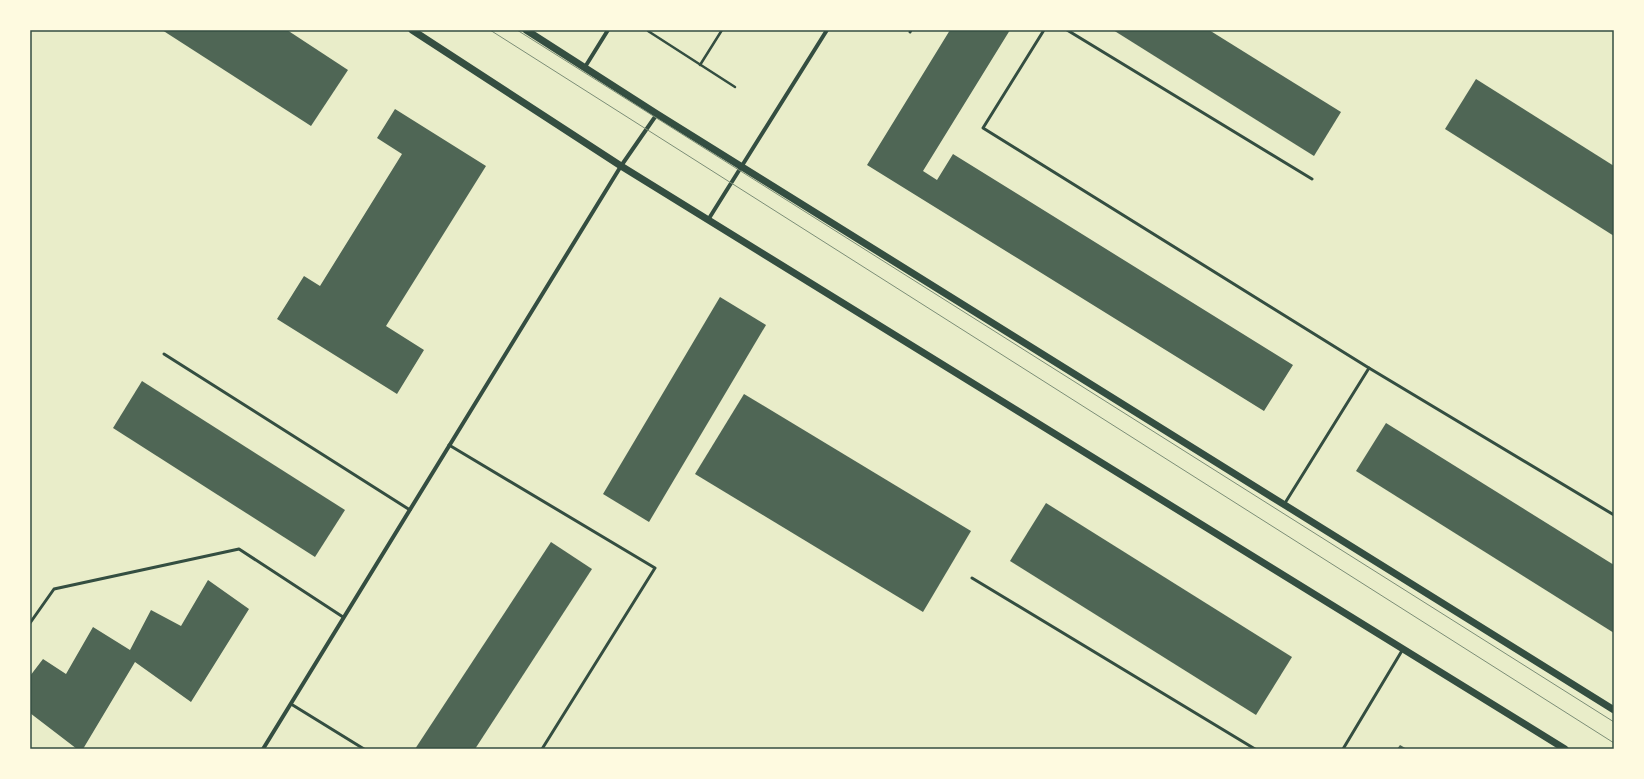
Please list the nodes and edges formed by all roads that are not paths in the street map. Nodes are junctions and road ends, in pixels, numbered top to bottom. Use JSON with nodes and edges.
{"nodes":[{"id":1,"x":412,"y":30,"type":"edge"},
{"id":2,"x":526,"y":30,"type":"edge"},
{"id":3,"x":608,"y":30,"type":"edge"},
{"id":4,"x":827,"y":30,"type":"edge"},
{"id":5,"x":1044,"y":30,"type":"edge"},
{"id":6,"x":1067,"y":30,"type":"edge"},
{"id":7,"x":585,"y":67,"type":"junction"},
{"id":8,"x":657,"y":114,"type":"junction"},
{"id":9,"x":621,"y":166,"type":"junction"},
{"id":10,"x":743,"y":166,"type":"junction"},
{"id":11,"x":1312,"y":179,"type":"dead end"},
{"id":12,"x":708,"y":220,"type":"junction"},
{"id":13,"x":164,"y":354,"type":"dead end"},
{"id":14,"x":1370,"y":368,"type":"junction"},
{"id":15,"x":449,"y":445,"type":"junction"},
{"id":16,"x":1285,"y":503,"type":"junction"},
{"id":17,"x":410,"y":510,"type":"junction"},
{"id":18,"x":1614,"y":515,"type":"edge"},
{"id":19,"x":972,"y":578,"type":"dead end"},
{"id":20,"x":343,"y":618,"type":"junction"},
{"id":21,"x":30,"y":624,"type":"edge"},
{"id":22,"x":1403,"y":649,"type":"junction"},
{"id":23,"x":291,"y":704,"type":"junction"},
{"id":24,"x":1614,"y":710,"type":"edge"},
{"id":25,"x":263,"y":749,"type":"edge"},
{"id":26,"x":364,"y":749,"type":"edge"},
{"id":27,"x":542,"y":749,"type":"edge"},
{"id":28,"x":1255,"y":749,"type":"edge"},
{"id":29,"x":1343,"y":749,"type":"edge"},
{"id":30,"x":1564,"y":749,"type":"edge"}],
"edges":[{"from":1,"to":9,"type":"street"},
{"from":2,"to":7,"type":"street"},
{"from":3,"to":7,"type":"street"},
{"from":4,"to":10,"type":"street"},
{"from":5,"to":14,"type":"lane"},
{"from":6,"to":11,"type":"lane"},
{"from":7,"to":8,"type":"street"},
{"from":8,"to":9,"type":"street"},
{"from":8,"to":10,"type":"street"},
{"from":9,"to":12,"type":"street"},
{"from":9,"to":15,"type":"street"},
{"from":10,"to":12,"type":"street"},
{"from":10,"to":16,"type":"street"},
{"from":12,"to":22,"type":"street"},
{"from":13,"to":17,"type":"lane"},
{"from":14,"to":16,"type":"lane"},
{"from":14,"to":18,"type":"lane"},
{"from":15,"to":17,"type":"street"},
{"from":15,"to":27,"type":"lane"},
{"from":16,"to":24,"type":"street"},
{"from":17,"to":20,"type":"street"},
{"from":19,"to":28,"type":"lane"},
{"from":20,"to":21,"type":"lane"},
{"from":20,"to":23,"type":"street"},
{"from":22,"to":29,"type":"lane"},
{"from":22,"to":30,"type":"street"},
{"from":23,"to":25,"type":"street"},
{"from":23,"to":26,"type":"lane"}]}
